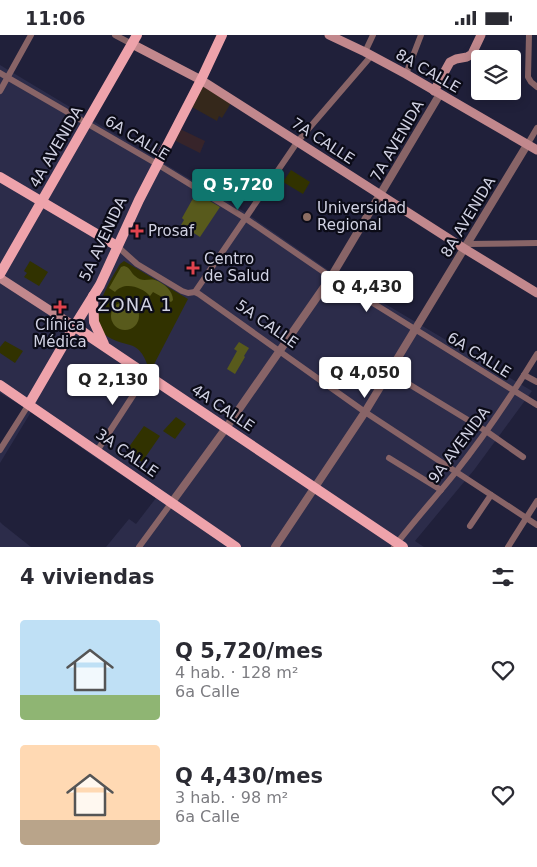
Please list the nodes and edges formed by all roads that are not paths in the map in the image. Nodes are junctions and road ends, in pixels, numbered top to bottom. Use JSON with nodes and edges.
{"nodes":[{"id":1,"x":31,"y":35,"type":"edge"},
{"id":2,"x":115,"y":35,"type":"edge"},
{"id":3,"x":222,"y":35,"type":"edge"},
{"id":4,"x":329,"y":35,"type":"edge"},
{"id":5,"x":373,"y":35,"type":"edge"},
{"id":6,"x":421,"y":35,"type":"edge"},
{"id":7,"x":481,"y":35,"type":"edge"},
{"id":8,"x":529,"y":35,"type":"edge"},
{"id":9,"x":135,"y":39,"type":"edge"},
{"id":10,"x":368,"y":53,"type":"junction"},
{"id":11,"x":0,"y":73,"type":"edge"},
{"id":12,"x":406,"y":74,"type":"junction"},
{"id":13,"x":7,"y":77,"type":"junction"},
{"id":14,"x":201,"y":80,"type":"junction"},
{"id":15,"x":537,"y":87,"type":"edge"},
{"id":16,"x":0,"y":91,"type":"edge"},
{"id":17,"x":437,"y":92,"type":"junction"},
{"id":18,"x":88,"y":123,"type":"junction"},
{"id":19,"x":537,"y":128,"type":"edge"},
{"id":20,"x":298,"y":141,"type":"junction"},
{"id":21,"x":528,"y":145,"type":"junction"},
{"id":22,"x":537,"y":151,"type":"edge"},
{"id":23,"x":157,"y":164,"type":"junction"},
{"id":24,"x":0,"y":177,"type":"edge"},
{"id":25,"x":381,"y":195,"type":"junction"},
{"id":26,"x":42,"y":202,"type":"junction"},
{"id":27,"x":245,"y":218,"type":"junction"},
{"id":28,"x":537,"y":243,"type":"edge"},
{"id":29,"x":117,"y":247,"type":"junction"},
{"id":30,"x":467,"y":247,"type":"junction"},
{"id":31,"x":0,"y":274,"type":"edge"},
{"id":32,"x":330,"y":277,"type":"junction"},
{"id":33,"x":0,"y":278,"type":"edge"},
{"id":34,"x":195,"y":292,"type":"junction"},
{"id":35,"x":537,"y":293,"type":"edge"},
{"id":36,"x":93,"y":296,"type":"junction"},
{"id":37,"x":74,"y":326,"type":"junction"},
{"id":38,"x":415,"y":330,"type":"junction"},
{"id":39,"x":104,"y":345,"type":"junction"},
{"id":40,"x":280,"y":351,"type":"junction"},
{"id":41,"x":537,"y":354,"type":"edge"},
{"id":42,"x":389,"y":372,"type":"junction"},
{"id":43,"x":147,"y":374,"type":"junction"},
{"id":44,"x":524,"y":375,"type":"junction"},
{"id":45,"x":537,"y":382,"type":"edge"},
{"id":46,"x":0,"y":385,"type":"edge"},
{"id":47,"x":515,"y":392,"type":"junction"},
{"id":48,"x":29,"y":404,"type":"junction"},
{"id":49,"x":537,"y":405,"type":"edge"},
{"id":50,"x":365,"y":412,"type":"junction"},
{"id":51,"x":226,"y":429,"type":"junction"},
{"id":52,"x":486,"y":431,"type":"junction"},
{"id":53,"x":0,"y":450,"type":"edge"},
{"id":54,"x":97,"y":451,"type":"junction"},
{"id":55,"x":523,"y":457,"type":"dead end"},
{"id":56,"x":389,"y":458,"type":"dead end"},
{"id":57,"x":456,"y":472,"type":"junction"},
{"id":58,"x":314,"y":488,"type":"junction"},
{"id":59,"x":440,"y":490,"type":"junction"},
{"id":60,"x":491,"y":495,"type":"junction"},
{"id":61,"x":537,"y":501,"type":"edge"},
{"id":62,"x":172,"y":502,"type":"junction"},
{"id":63,"x":527,"y":519,"type":"junction"},
{"id":64,"x":537,"y":525,"type":"edge"},
{"id":65,"x":470,"y":526,"type":"dead end"},
{"id":66,"x":398,"y":546,"type":"edge"},
{"id":67,"x":139,"y":547,"type":"edge"},
{"id":68,"x":236,"y":547,"type":"edge"},
{"id":69,"x":275,"y":547,"type":"edge"},
{"id":70,"x":508,"y":547,"type":"edge"}],
"edges":[{"from":1,"to":13,"type":"street"},
{"from":2,"to":9,"type":"street","name":"7A CALLE"},
{"from":3,"to":14,"type":"main road","name":"5A AVENIDA"},
{"from":4,"to":10,"type":"main road","name":"8A CALLE"},
{"from":5,"to":10,"type":"street"},
{"from":6,"to":12,"type":"street"},
{"from":7,"to":17,"type":"main road","name":"7A AVENIDA"},
{"from":8,"to":15,"type":"street"},
{"from":9,"to":14,"type":"main road","name":"7A CALLE"},
{"from":9,"to":18,"type":"main road","name":"4A AVENIDA"},
{"from":10,"to":12,"type":"main road","name":"8A CALLE"},
{"from":10,"to":20,"type":"street"},
{"from":11,"to":13,"type":"street","name":"6A CALLE"},
{"from":12,"to":17,"type":"main road","name":"8A CALLE"},
{"from":13,"to":16,"type":"street"},
{"from":13,"to":18,"type":"street","name":"6A CALLE"},
{"from":14,"to":20,"type":"main road","name":"7A CALLE"},
{"from":14,"to":23,"type":"main road","name":"5A AVENIDA"},
{"from":17,"to":21,"type":"main road","name":"8A CALLE"},
{"from":17,"to":25,"type":"street","name":"7A AVENIDA"},
{"from":18,"to":23,"type":"street","name":"6A CALLE"},
{"from":18,"to":26,"type":"main road","name":"4A AVENIDA"},
{"from":19,"to":21,"type":"street","name":"8A AVENIDA"},
{"from":20,"to":25,"type":"main road","name":"7A CALLE"},
{"from":20,"to":27,"type":"street"},
{"from":21,"to":22,"type":"main road","name":"8A CALLE"},
{"from":21,"to":30,"type":"street","name":"8A AVENIDA"},
{"from":23,"to":27,"type":"street","name":"6A CALLE"},
{"from":23,"to":29,"type":"main road","name":"5A AVENIDA"},
{"from":24,"to":26,"type":"main road","name":"5A CALLE"},
{"from":25,"to":30,"type":"main road","name":"7A CALLE"},
{"from":25,"to":32,"type":"street","name":"7A AVENIDA"},
{"from":26,"to":29,"type":"main road","name":"5A CALLE"},
{"from":26,"to":31,"type":"main road","name":"4A AVENIDA"},
{"from":27,"to":32,"type":"street","name":"6A CALLE"},
{"from":27,"to":34,"type":"street"},
{"from":28,"to":30,"type":"street"},
{"from":29,"to":34,"type":"street","name":"5A CALLE"},
{"from":29,"to":36,"type":"main road","name":"5A AVENIDA"},
{"from":30,"to":35,"type":"main road","name":"7A CALLE"},
{"from":30,"to":38,"type":"street","name":"8A AVENIDA"},
{"from":32,"to":38,"type":"street","name":"6A CALLE"},
{"from":32,"to":40,"type":"street","name":"7A AVENIDA"},
{"from":33,"to":37,"type":"main road","name":"4A CALLE"},
{"from":34,"to":40,"type":"street","name":"5A CALLE"},
{"from":36,"to":37,"type":"main road","name":"5A AVENIDA"},
{"from":36,"to":39,"type":"main road"},
{"from":37,"to":39,"type":"main road","name":"4A CALLE"},
{"from":37,"to":48,"type":"main road","name":"5A AVENIDA"},
{"from":38,"to":42,"type":"street","name":"8A AVENIDA"},
{"from":38,"to":47,"type":"street","name":"6A CALLE"},
{"from":39,"to":43,"type":"main road","name":"4A CALLE"},
{"from":40,"to":50,"type":"street","name":"5A CALLE"},
{"from":40,"to":51,"type":"street","name":"7A AVENIDA"},
{"from":41,"to":44,"type":"street","name":"9A AVENIDA"},
{"from":42,"to":50,"type":"street","name":"8A AVENIDA"},
{"from":42,"to":52,"type":"street"},
{"from":43,"to":51,"type":"main road","name":"4A CALLE"},
{"from":43,"to":54,"type":"street"},
{"from":44,"to":45,"type":"street"},
{"from":44,"to":47,"type":"street","name":"9A AVENIDA"},
{"from":46,"to":48,"type":"main road","name":"3A CALLE"},
{"from":47,"to":49,"type":"street","name":"6A CALLE"},
{"from":47,"to":52,"type":"street","name":"9A AVENIDA"},
{"from":48,"to":53,"type":"street","name":"5A AVENIDA"},
{"from":48,"to":54,"type":"main road","name":"3A CALLE"},
{"from":50,"to":57,"type":"street","name":"5A CALLE"},
{"from":50,"to":58,"type":"street","name":"8A AVENIDA"},
{"from":51,"to":58,"type":"main road","name":"4A CALLE"},
{"from":51,"to":62,"type":"street","name":"7A AVENIDA"},
{"from":52,"to":55,"type":"street"},
{"from":52,"to":57,"type":"street","name":"9A AVENIDA"},
{"from":54,"to":62,"type":"main road","name":"3A CALLE"},
{"from":56,"to":59,"type":"street"},
{"from":57,"to":59,"type":"street","name":"9A AVENIDA"},
{"from":57,"to":60,"type":"street","name":"5A CALLE"},
{"from":58,"to":66,"type":"main road","name":"4A CALLE"},
{"from":58,"to":69,"type":"street","name":"8A AVENIDA"},
{"from":59,"to":66,"type":"street","name":"9A AVENIDA"},
{"from":60,"to":63,"type":"street","name":"5A CALLE"},
{"from":60,"to":65,"type":"street"},
{"from":61,"to":63,"type":"street"},
{"from":62,"to":67,"type":"street","name":"7A AVENIDA"},
{"from":62,"to":68,"type":"main road","name":"3A CALLE"},
{"from":63,"to":64,"type":"street","name":"5A CALLE"},
{"from":63,"to":70,"type":"street"}]}
